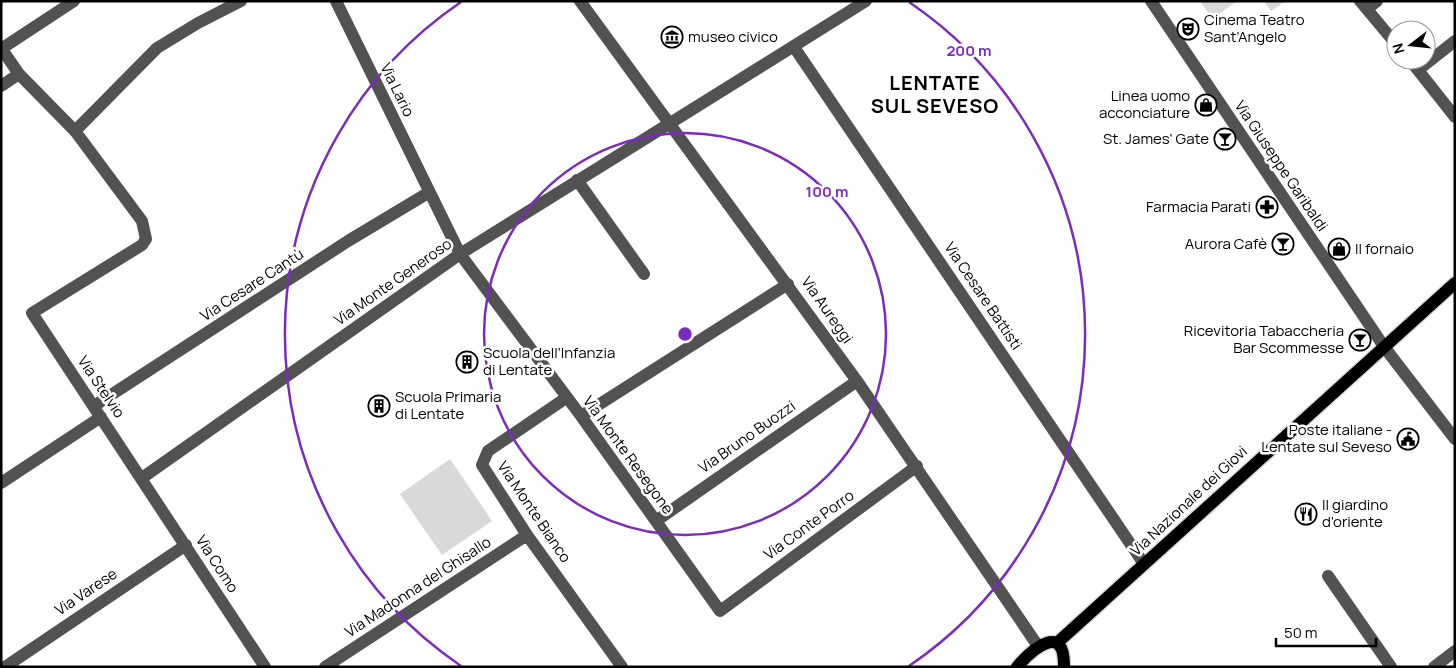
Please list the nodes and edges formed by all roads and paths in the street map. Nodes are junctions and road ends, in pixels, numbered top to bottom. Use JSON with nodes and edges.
{"nodes":[{"id":1,"x":74,"y":1,"type":"edge"},
{"id":2,"x":241,"y":1,"type":"edge"},
{"id":3,"x":336,"y":1,"type":"edge"},
{"id":4,"x":580,"y":1,"type":"edge"},
{"id":5,"x":866,"y":1,"type":"edge"},
{"id":6,"x":1151,"y":1,"type":"edge"},
{"id":7,"x":1368,"y":4,"type":"edge"},
{"id":8,"x":1386,"y":30,"type":"edge"},
{"id":9,"x":1455,"y":42,"type":"edge"},
{"id":10,"x":794,"y":47,"type":"junction"},
{"id":11,"x":1,"y":49,"type":"edge"},
{"id":12,"x":1436,"y":53,"type":"edge"},
{"id":13,"x":1418,"y":70,"type":"edge"},
{"id":14,"x":19,"y":74,"type":"junction"},
{"id":15,"x":1,"y":86,"type":"edge"},
{"id":16,"x":1455,"y":117,"type":"edge"},
{"id":17,"x":669,"y":122,"type":"junction"},
{"id":18,"x":75,"y":131,"type":"junction"},
{"id":19,"x":577,"y":180,"type":"junction"},
{"id":20,"x":428,"y":193,"type":"junction"},
{"id":21,"x":460,"y":254,"type":"junction"},
{"id":22,"x":644,"y":274,"type":"dead end"},
{"id":23,"x":1455,"y":283,"type":"edge"},
{"id":24,"x":788,"y":284,"type":"junction"},
{"id":25,"x":1385,"y":348,"type":"junction"},
{"id":26,"x":857,"y":380,"type":"junction"},
{"id":27,"x":566,"y":398,"type":"junction"},
{"id":28,"x":98,"y":411,"type":"junction"},
{"id":29,"x":581,"y":416,"type":"junction"},
{"id":30,"x":1455,"y":439,"type":"edge"},
{"id":31,"x":918,"y":466,"type":"junction"},
{"id":32,"x":142,"y":478,"type":"junction"},
{"id":33,"x":1,"y":483,"type":"edge"},
{"id":34,"x":656,"y":521,"type":"junction"},
{"id":35,"x":527,"y":535,"type":"junction"},
{"id":36,"x":186,"y":545,"type":"junction"},
{"id":37,"x":1144,"y":564,"type":"junction"},
{"id":38,"x":1328,"y":576,"type":"dead end"},
{"id":39,"x":720,"y":611,"type":"joint"},
{"id":40,"x":1057,"y":643,"type":"junction"},
{"id":41,"x":1038,"y":646,"type":"junction"},
{"id":42,"x":1455,"y":651,"type":"edge"},
{"id":43,"x":5,"y":667,"type":"edge"},
{"id":44,"x":265,"y":667,"type":"edge"},
{"id":45,"x":325,"y":667,"type":"edge"},
{"id":46,"x":622,"y":667,"type":"edge"},
{"id":47,"x":1017,"y":667,"type":"edge"},
{"id":48,"x":1064,"y":667,"type":"edge"},
{"id":49,"x":1391,"y":667,"type":"edge"},
{"id":50,"x":1434,"y":667,"type":"edge"}],
"edges":[{"from":1,"to":11,"type":"street"},
{"from":2,"to":18,"type":"street"},
{"from":3,"to":20,"type":"street","name":"Via Lario"},
{"from":4,"to":17,"type":"street","name":"Via Aureggi"},
{"from":5,"to":10,"type":"street","name":"Via Monte Generoso"},
{"from":6,"to":25,"type":"street","name":"Via Giuseppe Garibaldi"},
{"from":7,"to":8,"type":"street"},
{"from":9,"to":12,"type":"street"},
{"from":10,"to":17,"type":"street","name":"Via Monte Generoso"},
{"from":10,"to":37,"type":"street","name":"Via Cesare Battisti"},
{"from":11,"to":14,"type":"street"},
{"from":13,"to":16,"type":"street"},
{"from":14,"to":15,"type":"street"},
{"from":14,"to":18,"type":"street"},
{"from":17,"to":19,"type":"street","name":"Via Monte Generoso"},
{"from":17,"to":24,"type":"street","name":"Via Aureggi"},
{"from":18,"to":28,"type":"street","name":"Via Stelvio"},
{"from":19,"to":21,"type":"street","name":"Via Monte Generoso"},
{"from":19,"to":22,"type":"street"},
{"from":20,"to":21,"type":"street","name":"Via Monte Resegone"},
{"from":20,"to":28,"type":"street","name":"Via Cesare Cantù"},
{"from":21,"to":27,"type":"street","name":"Via Monte Resegone"},
{"from":21,"to":32,"type":"street","name":"Via Monte Generoso"},
{"from":23,"to":25,"type":"main road","name":"Via Nazionale dei Giovi"},
{"from":24,"to":26,"type":"street","name":"Via Aureggi"},
{"from":24,"to":29,"type":"street"},
{"from":25,"to":30,"type":"street","name":"Via Giuseppe Garibaldi"},
{"from":25,"to":37,"type":"main road","name":"Via Nazionale dei Giovi"},
{"from":26,"to":31,"type":"street","name":"Via Aureggi"},
{"from":26,"to":34,"type":"street","name":"Via Bruno Buozzi"},
{"from":27,"to":29,"type":"street","name":"Via Monte Resegone"},
{"from":27,"to":35,"type":"street","name":"Via Monte Bianco"},
{"from":28,"to":32,"type":"street","name":"Via Stelvio"},
{"from":28,"to":33,"type":"street","name":"Via Cesare Cantù"},
{"from":29,"to":34,"type":"street","name":"Via Monte Resegone"},
{"from":31,"to":39,"type":"street","name":"Via Conte Porro"},
{"from":31,"to":41,"type":"street","name":"Via Aureggi"},
{"from":32,"to":36,"type":"street","name":"Via Como"},
{"from":34,"to":39,"type":"street","name":"Via Monte Resegone"},
{"from":35,"to":45,"type":"street","name":"Via Madonna del Ghisallo"},
{"from":35,"to":46,"type":"street","name":"Via Monte Bianco"},
{"from":36,"to":43,"type":"street","name":"Via Varese"},
{"from":36,"to":44,"type":"street","name":"Via Como"},
{"from":37,"to":40,"type":"main road","name":"Via Nazionale dei Giovi"},
{"from":38,"to":49,"type":"street"},
{"from":40,"to":41,"type":"main road"},
{"from":40,"to":48,"type":"main road"},
{"from":41,"to":47,"type":"main road"},
{"from":42,"to":50,"type":"street"}]}
